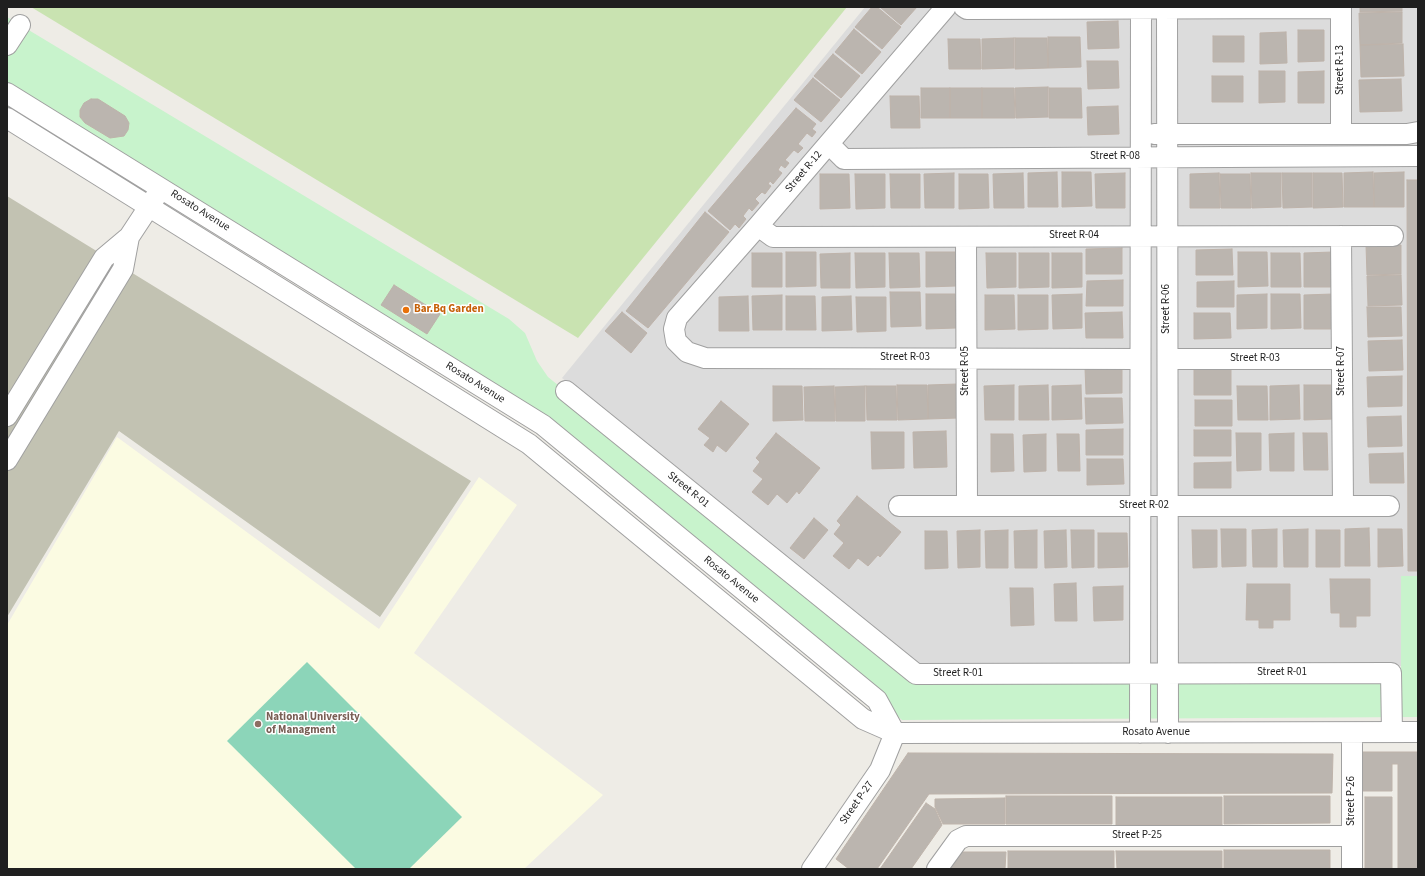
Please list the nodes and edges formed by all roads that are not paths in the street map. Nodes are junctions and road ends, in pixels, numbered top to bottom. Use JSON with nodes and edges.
{"nodes":[{"id":1,"x":946,"y":7,"type":"edge"},
{"id":2,"x":964,"y":7,"type":"edge"},
{"id":3,"x":1141,"y":8,"type":"edge"},
{"id":4,"x":1167,"y":8,"type":"edge"},
{"id":5,"x":1341,"y":8,"type":"edge"},
{"id":6,"x":20,"y":25,"type":"dead end"},
{"id":7,"x":7,"y":45,"type":"edge"},
{"id":8,"x":7,"y":93,"type":"edge"},
{"id":9,"x":7,"y":118,"type":"edge"},
{"id":10,"x":1378,"y":133,"type":"junction"},
{"id":11,"x":1412,"y":133,"type":"edge"},
{"id":12,"x":1141,"y":134,"type":"junction"},
{"id":13,"x":1167,"y":134,"type":"junction"},
{"id":14,"x":1341,"y":134,"type":"junction"},
{"id":15,"x":828,"y":144,"type":"junction"},
{"id":16,"x":1378,"y":156,"type":"junction"},
{"id":17,"x":1413,"y":156,"type":"edge"},
{"id":18,"x":1141,"y":157,"type":"junction"},
{"id":19,"x":1168,"y":158,"type":"junction"},
{"id":20,"x":161,"y":188,"type":"junction"},
{"id":21,"x":149,"y":207,"type":"junction"},
{"id":22,"x":758,"y":226,"type":"junction"},
{"id":23,"x":966,"y":236,"type":"junction"},
{"id":24,"x":1140,"y":236,"type":"junction"},
{"id":25,"x":1167,"y":236,"type":"junction"},
{"id":26,"x":1341,"y":236,"type":"junction"},
{"id":27,"x":1393,"y":236,"type":"dead end"},
{"id":28,"x":130,"y":237,"type":"junction"},
{"id":29,"x":676,"y":341,"type":"joint"},
{"id":30,"x":966,"y":358,"type":"junction"},
{"id":31,"x":1140,"y":359,"type":"junction"},
{"id":32,"x":1168,"y":359,"type":"junction"},
{"id":33,"x":1342,"y":359,"type":"junction"},
{"id":34,"x":566,"y":391,"type":"dead end"},
{"id":35,"x":7,"y":416,"type":"edge"},
{"id":36,"x":7,"y":460,"type":"edge"},
{"id":37,"x":899,"y":506,"type":"dead end"},
{"id":38,"x":967,"y":506,"type":"junction"},
{"id":39,"x":1140,"y":506,"type":"junction"},
{"id":40,"x":1168,"y":506,"type":"junction"},
{"id":41,"x":1343,"y":506,"type":"junction"},
{"id":42,"x":1390,"y":506,"type":"dead end"},
{"id":43,"x":1140,"y":674,"type":"junction"},
{"id":44,"x":1168,"y":674,"type":"junction"},
{"id":45,"x":1392,"y":732,"type":"junction"},
{"id":46,"x":1418,"y":732,"type":"edge"},
{"id":47,"x":895,"y":733,"type":"junction"},
{"id":48,"x":1140,"y":733,"type":"junction"},
{"id":49,"x":1168,"y":733,"type":"junction"},
{"id":50,"x":1352,"y":733,"type":"junction"},
{"id":51,"x":1352,"y":836,"type":"junction"},
{"id":52,"x":818,"y":867,"type":"edge"},
{"id":53,"x":937,"y":869,"type":"edge"},
{"id":54,"x":1352,"y":869,"type":"edge"}],
"edges":[{"from":1,"to":15,"type":"street","name":"Street R-12"},
{"from":2,"to":3,"type":"street"},
{"from":3,"to":4,"type":"street"},
{"from":3,"to":12,"type":"street"},
{"from":4,"to":5,"type":"street"},
{"from":4,"to":13,"type":"street","name":"Street R-06"},
{"from":5,"to":14,"type":"street","name":"Street R-13"},
{"from":6,"to":7,"type":"street"},
{"from":8,"to":20,"type":"street","name":"Rosato Avenue"},
{"from":9,"to":21,"type":"street","name":"Rosato Avenue"},
{"from":10,"to":11,"type":"street"},
{"from":10,"to":14,"type":"street"},
{"from":10,"to":16,"type":"street"},
{"from":12,"to":13,"type":"street"},
{"from":12,"to":18,"type":"street"},
{"from":13,"to":14,"type":"street"},
{"from":13,"to":19,"type":"street","name":"Street R-06"},
{"from":15,"to":18,"type":"street","name":"Street R-08"},
{"from":15,"to":22,"type":"street","name":"Street R-12"},
{"from":16,"to":17,"type":"street","name":"Street R-08"},
{"from":16,"to":19,"type":"street","name":"Street R-08"},
{"from":18,"to":19,"type":"street","name":"Street R-08"},
{"from":18,"to":24,"type":"street"},
{"from":19,"to":25,"type":"street","name":"Street R-06"},
{"from":20,"to":21,"type":"street"},
{"from":20,"to":47,"type":"street","name":"Rosato Avenue"},
{"from":21,"to":28,"type":"street"},
{"from":21,"to":47,"type":"street","name":"Rosato Avenue"},
{"from":22,"to":23,"type":"street","name":"Street R-04"},
{"from":22,"to":29,"type":"street","name":"Street R-12"},
{"from":23,"to":24,"type":"street","name":"Street R-04"},
{"from":23,"to":30,"type":"street","name":"Street R-05"},
{"from":24,"to":25,"type":"street","name":"Street R-04"},
{"from":24,"to":31,"type":"street"},
{"from":25,"to":26,"type":"street","name":"Street R-04"},
{"from":25,"to":32,"type":"street","name":"Street R-06"},
{"from":26,"to":27,"type":"street","name":"Street R-04"},
{"from":26,"to":33,"type":"street","name":"Street R-07"},
{"from":28,"to":35,"type":"street"},
{"from":28,"to":36,"type":"street"},
{"from":29,"to":30,"type":"street","name":"Street R-03"},
{"from":30,"to":31,"type":"street","name":"Street R-03"},
{"from":30,"to":38,"type":"street","name":"Street R-05"},
{"from":31,"to":39,"type":"street"},
{"from":32,"to":33,"type":"street","name":"Street R-03"},
{"from":32,"to":40,"type":"street","name":"Street R-06"},
{"from":33,"to":41,"type":"street","name":"Street R-07"},
{"from":34,"to":43,"type":"street","name":"Street R-01"},
{"from":37,"to":38,"type":"street","name":"Street R-02"},
{"from":38,"to":39,"type":"street","name":"Street R-02"},
{"from":39,"to":40,"type":"street","name":"Street R-02"},
{"from":39,"to":43,"type":"street"},
{"from":40,"to":41,"type":"street","name":"Street R-02"},
{"from":40,"to":44,"type":"street","name":"Street R-06"},
{"from":41,"to":42,"type":"street","name":"Street R-02"},
{"from":43,"to":44,"type":"street","name":"Street R-01"},
{"from":43,"to":48,"type":"street"},
{"from":44,"to":45,"type":"street","name":"Street R-01"},
{"from":44,"to":49,"type":"street","name":"Street R-06"},
{"from":45,"to":46,"type":"street","name":"Rosato Avenue"},
{"from":45,"to":50,"type":"street","name":"Rosato Avenue"},
{"from":47,"to":48,"type":"street","name":"Rosato Avenue"},
{"from":47,"to":52,"type":"street","name":"Street P-27"},
{"from":48,"to":49,"type":"street","name":"Rosato Avenue"},
{"from":49,"to":50,"type":"street","name":"Rosato Avenue"},
{"from":50,"to":51,"type":"street","name":"Street P-26"},
{"from":51,"to":53,"type":"street","name":"Street P-25"},
{"from":51,"to":54,"type":"street","name":"Street P-26"}]}
